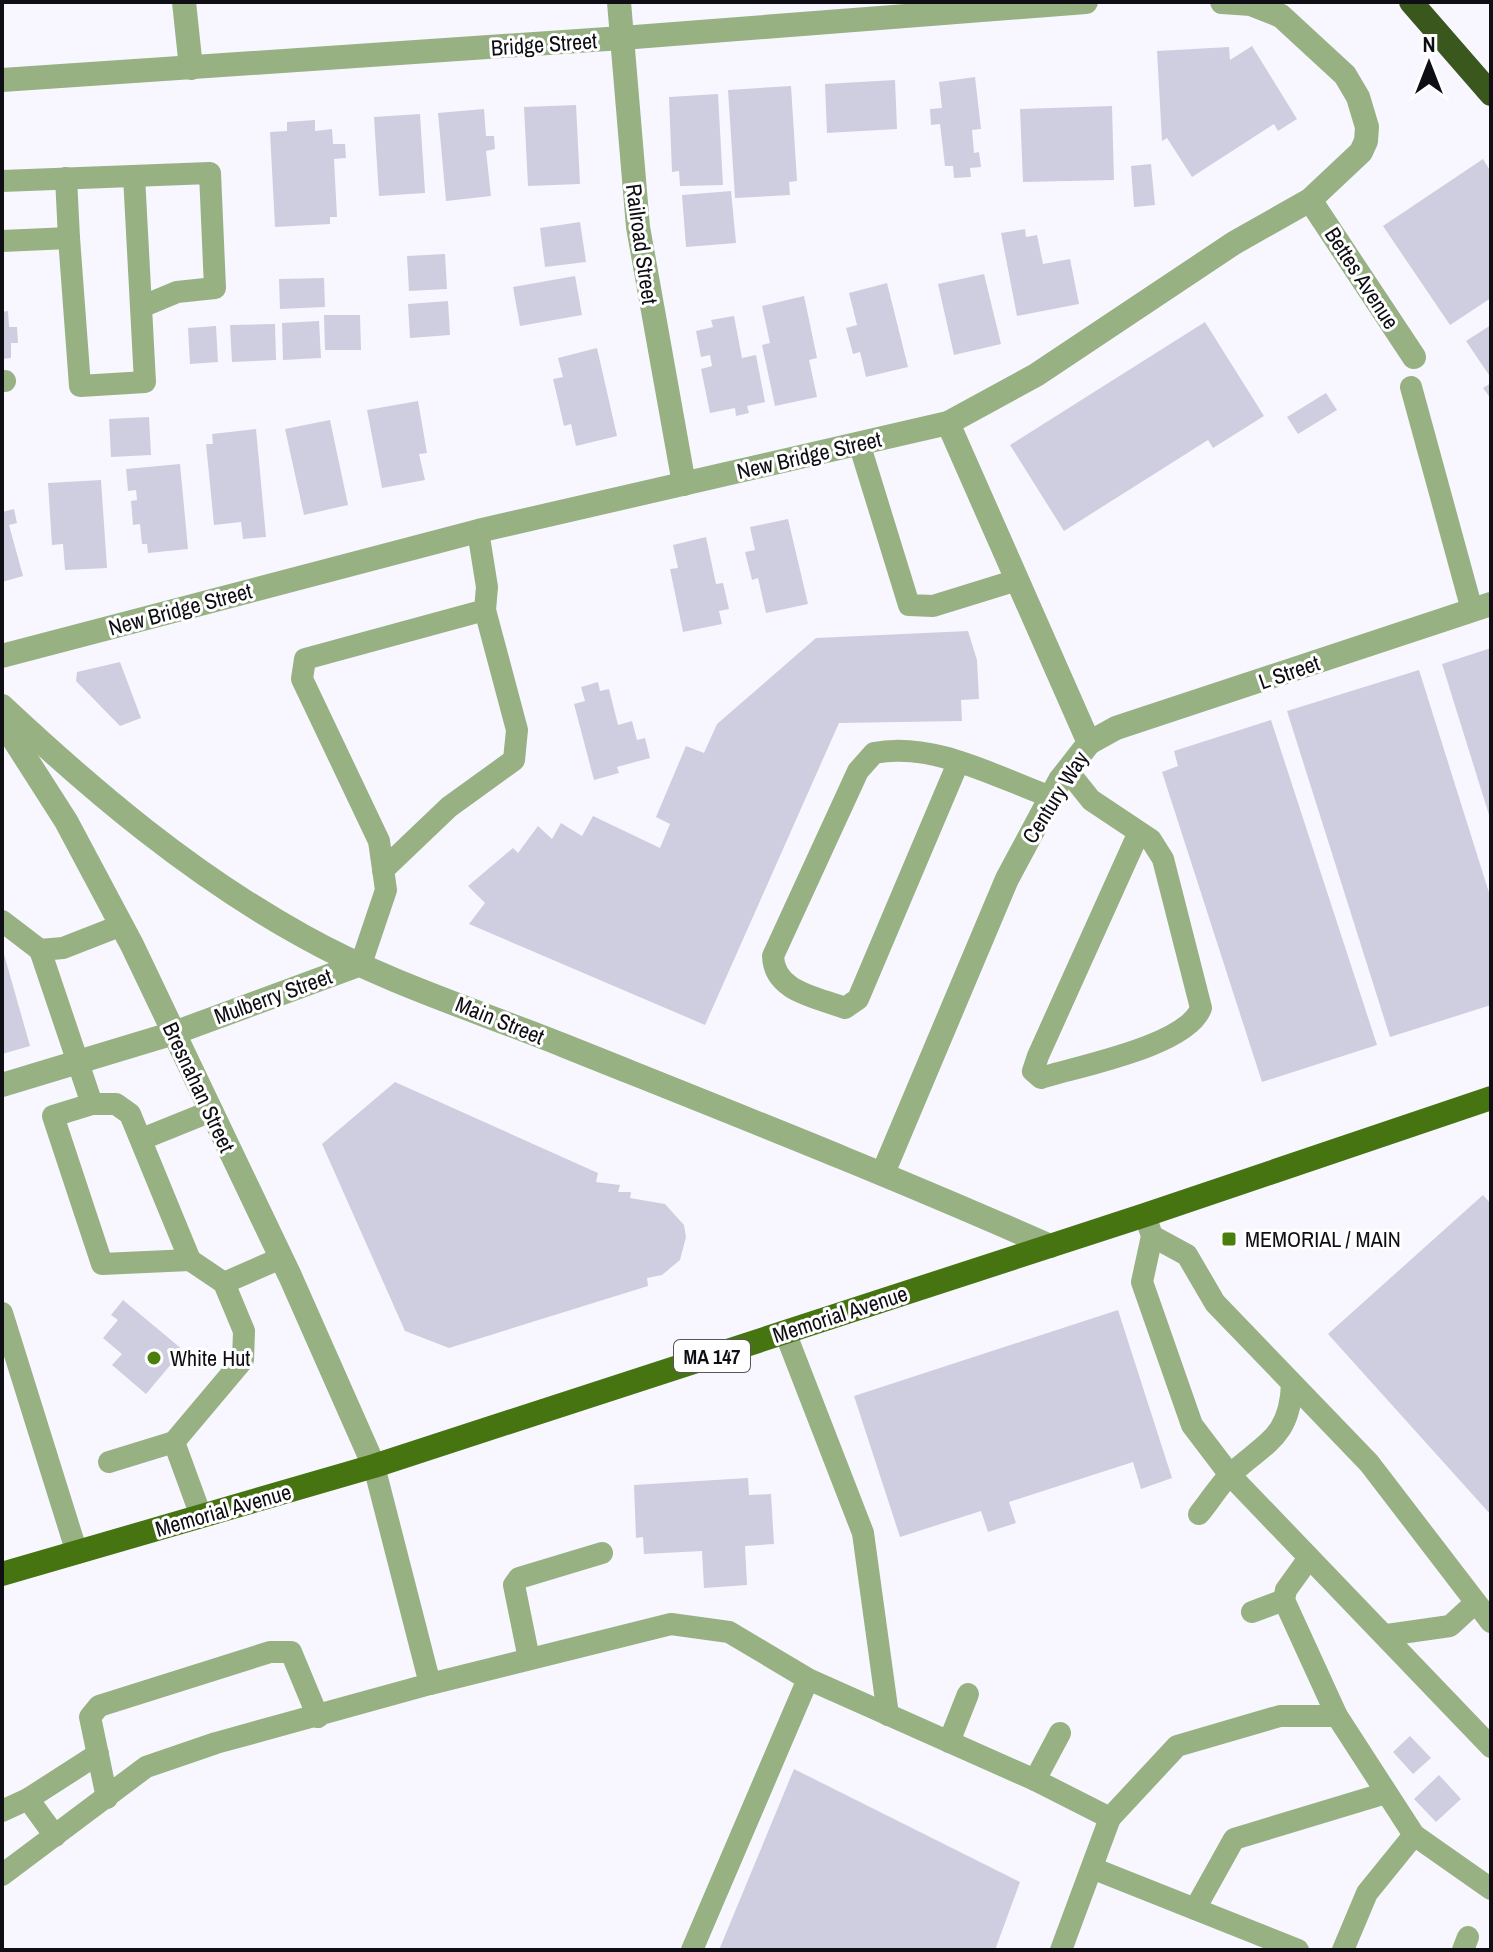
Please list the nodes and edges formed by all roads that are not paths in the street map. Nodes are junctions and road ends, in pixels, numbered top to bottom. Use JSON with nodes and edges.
{"nodes":[{"id":1,"x":184,"y":2,"type":"edge"},
{"id":2,"x":619,"y":2,"type":"edge"},
{"id":3,"x":1086,"y":2,"type":"edge"},
{"id":4,"x":1222,"y":2,"type":"edge"},
{"id":5,"x":1411,"y":2,"type":"edge"},
{"id":6,"x":622,"y":38,"type":"junction"},
{"id":7,"x":191,"y":68,"type":"junction"},
{"id":8,"x":2,"y":80,"type":"edge"},
{"id":9,"x":1491,"y":94,"type":"edge"},
{"id":10,"x":134,"y":176,"type":"junction"},
{"id":11,"x":66,"y":178,"type":"junction"},
{"id":12,"x":2,"y":181,"type":"edge"},
{"id":13,"x":1310,"y":200,"type":"junction"},
{"id":14,"x":69,"y":238,"type":"junction"},
{"id":15,"x":2,"y":241,"type":"edge"},
{"id":16,"x":141,"y":307,"type":"junction"},
{"id":17,"x":1414,"y":357,"type":"dead end"},
{"id":18,"x":1411,"y":387,"type":"dead end"},
{"id":19,"x":948,"y":423,"type":"junction"},
{"id":20,"x":859,"y":443,"type":"junction"},
{"id":21,"x":684,"y":484,"type":"junction"},
{"id":22,"x":478,"y":531,"type":"junction"},
{"id":23,"x":1017,"y":580,"type":"junction"},
{"id":24,"x":1481,"y":607,"type":"edge"},
{"id":25,"x":485,"y":610,"type":"junction"},
{"id":26,"x":2,"y":656,"type":"edge"},
{"id":27,"x":2,"y":706,"type":"edge"},
{"id":28,"x":2,"y":721,"type":"edge"},
{"id":29,"x":1089,"y":743,"type":"junction"},
{"id":30,"x":958,"y":763,"type":"junction"},
{"id":31,"x":1067,"y":770,"type":"junction"},
{"id":32,"x":1051,"y":797,"type":"junction"},
{"id":33,"x":1139,"y":832,"type":"junction"},
{"id":34,"x":383,"y":870,"type":"junction"},
{"id":35,"x":2,"y":921,"type":"edge"},
{"id":36,"x":122,"y":925,"type":"junction"},
{"id":37,"x":40,"y":950,"type":"junction"},
{"id":38,"x":361,"y":964,"type":"junction"},
{"id":39,"x":174,"y":1033,"type":"junction"},
{"id":40,"x":80,"y":1062,"type":"junction"},
{"id":41,"x":2,"y":1085,"type":"edge"},
{"id":42,"x":1491,"y":1098,"type":"edge"},
{"id":43,"x":92,"y":1104,"type":"junction"},
{"id":44,"x":209,"y":1112,"type":"junction"},
{"id":45,"x":142,"y":1139,"type":"junction"},
{"id":46,"x":883,"y":1173,"type":"junction"},
{"id":47,"x":1149,"y":1226,"type":"junction"},
{"id":48,"x":1050,"y":1246,"type":"junction"},
{"id":49,"x":281,"y":1258,"type":"junction"},
{"id":50,"x":190,"y":1260,"type":"junction"},
{"id":51,"x":224,"y":1283,"type":"junction"},
{"id":52,"x":2,"y":1313,"type":"edge"},
{"id":53,"x":785,"y":1332,"type":"junction"},
{"id":54,"x":1292,"y":1384,"type":"junction"},
{"id":55,"x":174,"y":1442,"type":"junction"},
{"id":56,"x":109,"y":1462,"type":"dead end"},
{"id":57,"x":374,"y":1466,"type":"junction"},
{"id":58,"x":1230,"y":1475,"type":"junction"},
{"id":59,"x":1199,"y":1514,"type":"dead end"},
{"id":60,"x":201,"y":1516,"type":"junction"},
{"id":61,"x":77,"y":1553,"type":"junction"},
{"id":62,"x":602,"y":1553,"type":"dead end"},
{"id":63,"x":1309,"y":1558,"type":"junction"},
{"id":64,"x":2,"y":1574,"type":"edge"},
{"id":65,"x":1284,"y":1600,"type":"junction"},
{"id":66,"x":1474,"y":1604,"type":"junction"},
{"id":67,"x":1252,"y":1612,"type":"dead end"},
{"id":68,"x":1491,"y":1622,"type":"edge"},
{"id":69,"x":1387,"y":1635,"type":"junction"},
{"id":70,"x":529,"y":1659,"type":"junction"},
{"id":71,"x":808,"y":1679,"type":"junction"},
{"id":72,"x":430,"y":1684,"type":"junction"},
{"id":73,"x":968,"y":1694,"type":"dead end"},
{"id":74,"x":888,"y":1715,"type":"junction"},
{"id":75,"x":1337,"y":1716,"type":"junction"},
{"id":76,"x":318,"y":1717,"type":"junction"},
{"id":77,"x":1060,"y":1733,"type":"dead end"},
{"id":78,"x":949,"y":1742,"type":"junction"},
{"id":79,"x":1491,"y":1747,"type":"edge"},
{"id":80,"x":98,"y":1754,"type":"junction"},
{"id":81,"x":1035,"y":1780,"type":"junction"},
{"id":82,"x":1386,"y":1793,"type":"junction"},
{"id":83,"x":107,"y":1798,"type":"junction"},
{"id":84,"x":28,"y":1799,"type":"junction"},
{"id":85,"x":2,"y":1811,"type":"edge"},
{"id":86,"x":1110,"y":1818,"type":"junction"},
{"id":87,"x":1414,"y":1835,"type":"junction"},
{"id":88,"x":55,"y":1836,"type":"junction"},
{"id":89,"x":1092,"y":1868,"type":"junction"},
{"id":90,"x":2,"y":1875,"type":"edge"},
{"id":91,"x":1491,"y":1889,"type":"edge"},
{"id":92,"x":1195,"y":1909,"type":"junction"},
{"id":93,"x":692,"y":1950,"type":"edge"},
{"id":94,"x":1061,"y":1950,"type":"edge"},
{"id":95,"x":1298,"y":1950,"type":"edge"},
{"id":96,"x":1343,"y":1950,"type":"edge"}],
"edges":[{"from":1,"to":7,"type":"street"},
{"from":2,"to":6,"type":"street","name":"Railroad Street"},
{"from":3,"to":6,"type":"street","name":"Bridge Street"},
{"from":4,"to":13,"type":"street","name":"New Bridge Street"},
{"from":5,"to":9,"type":"highway"},
{"from":6,"to":7,"type":"street","name":"Bridge Street"},
{"from":6,"to":21,"type":"street","name":"Railroad Street"},
{"from":7,"to":8,"type":"street","name":"Bridge Street"},
{"from":10,"to":11,"type":"lane"},
{"from":10,"to":16,"type":"lane"},
{"from":10,"to":16,"type":"lane"},
{"from":11,"to":12,"type":"lane"},
{"from":11,"to":14,"type":"lane"},
{"from":13,"to":17,"type":"street","name":"Bettes Avenue"},
{"from":13,"to":19,"type":"street","name":"New Bridge Street"},
{"from":14,"to":15,"type":"lane"},
{"from":14,"to":16,"type":"lane"},
{"from":18,"to":24,"type":"lane"},
{"from":19,"to":20,"type":"street","name":"New Bridge Street"},
{"from":19,"to":23,"type":"street","name":"Century Way"},
{"from":20,"to":21,"type":"street","name":"New Bridge Street"},
{"from":20,"to":23,"type":"lane"},
{"from":21,"to":22,"type":"street","name":"New Bridge Street"},
{"from":22,"to":25,"type":"lane"},
{"from":22,"to":26,"type":"street","name":"New Bridge Street"},
{"from":23,"to":29,"type":"street","name":"Century Way"},
{"from":24,"to":29,"type":"street","name":"L Street"},
{"from":25,"to":34,"type":"lane"},
{"from":25,"to":34,"type":"lane"},
{"from":27,"to":38,"type":"street","name":"Main Street"},
{"from":28,"to":36,"type":"street","name":"Bresnahan Street"},
{"from":29,"to":31,"type":"street","name":"Century Way"},
{"from":30,"to":30,"type":"lane"},
{"from":30,"to":32,"type":"lane"},
{"from":31,"to":32,"type":"street","name":"Century Way"},
{"from":31,"to":33,"type":"lane"},
{"from":32,"to":46,"type":"street","name":"Century Way"},
{"from":33,"to":33,"type":"lane"},
{"from":34,"to":38,"type":"lane"},
{"from":35,"to":37,"type":"lane"},
{"from":36,"to":37,"type":"lane"},
{"from":36,"to":39,"type":"street","name":"Bresnahan Street"},
{"from":37,"to":40,"type":"lane"},
{"from":38,"to":39,"type":"street","name":"Mulberry Street"},
{"from":38,"to":46,"type":"street","name":"Main Street"},
{"from":39,"to":40,"type":"street","name":"Mulberry Street"},
{"from":39,"to":44,"type":"street","name":"Bresnahan Street"},
{"from":40,"to":41,"type":"street","name":"Mulberry Street"},
{"from":40,"to":43,"type":"lane"},
{"from":42,"to":47,"type":"main road","name":"Memorial Avenue","number":"MA 147"},
{"from":43,"to":45,"type":"lane"},
{"from":43,"to":50,"type":"lane"},
{"from":44,"to":45,"type":"lane"},
{"from":44,"to":49,"type":"street","name":"Bresnahan Street"},
{"from":45,"to":50,"type":"lane"},
{"from":46,"to":48,"type":"street","name":"Main Street"},
{"from":47,"to":48,"type":"main road","name":"Memorial Avenue","number":"MA 147"},
{"from":47,"to":54,"type":"lane"},
{"from":47,"to":58,"type":"lane"},
{"from":48,"to":53,"type":"main road","name":"Memorial Avenue","number":"MA 147"},
{"from":49,"to":51,"type":"lane"},
{"from":49,"to":57,"type":"street","name":"Bresnahan Street"},
{"from":50,"to":51,"type":"lane"},
{"from":51,"to":55,"type":"lane"},
{"from":52,"to":61,"type":"lane"},
{"from":53,"to":57,"type":"main road","name":"Memorial Avenue","number":"MA 147"},
{"from":53,"to":74,"type":"lane"},
{"from":54,"to":58,"type":"lane"},
{"from":54,"to":66,"type":"lane"},
{"from":55,"to":56,"type":"lane"},
{"from":55,"to":60,"type":"lane"},
{"from":57,"to":60,"type":"main road","name":"Memorial Avenue","number":"MA 147"},
{"from":57,"to":72,"type":"lane"},
{"from":58,"to":59,"type":"lane"},
{"from":58,"to":63,"type":"lane"},
{"from":60,"to":61,"type":"main road","name":"Memorial Avenue","number":"MA 147"},
{"from":61,"to":64,"type":"main road","name":"Memorial Avenue","number":"MA 147"},
{"from":62,"to":70,"type":"lane"},
{"from":63,"to":65,"type":"lane"},
{"from":63,"to":69,"type":"lane"},
{"from":65,"to":67,"type":"lane"},
{"from":65,"to":75,"type":"lane"},
{"from":66,"to":68,"type":"lane"},
{"from":66,"to":69,"type":"lane"},
{"from":69,"to":79,"type":"lane"},
{"from":70,"to":71,"type":"lane"},
{"from":70,"to":72,"type":"lane"},
{"from":71,"to":74,"type":"lane"},
{"from":71,"to":93,"type":"lane"},
{"from":72,"to":76,"type":"lane"},
{"from":73,"to":78,"type":"lane"},
{"from":74,"to":78,"type":"lane"},
{"from":75,"to":82,"type":"lane"},
{"from":75,"to":86,"type":"lane"},
{"from":76,"to":80,"type":"lane"},
{"from":76,"to":83,"type":"lane"},
{"from":77,"to":81,"type":"lane"},
{"from":78,"to":81,"type":"lane"},
{"from":80,"to":83,"type":"lane"},
{"from":80,"to":84,"type":"lane"},
{"from":81,"to":86,"type":"lane"},
{"from":82,"to":87,"type":"lane"},
{"from":82,"to":92,"type":"lane"},
{"from":83,"to":88,"type":"lane"},
{"from":84,"to":85,"type":"lane"},
{"from":84,"to":88,"type":"lane"},
{"from":86,"to":89,"type":"lane"},
{"from":87,"to":91,"type":"lane"},
{"from":87,"to":96,"type":"lane"},
{"from":88,"to":90,"type":"lane"},
{"from":89,"to":92,"type":"lane"},
{"from":89,"to":94,"type":"lane"},
{"from":92,"to":95,"type":"lane"}]}
